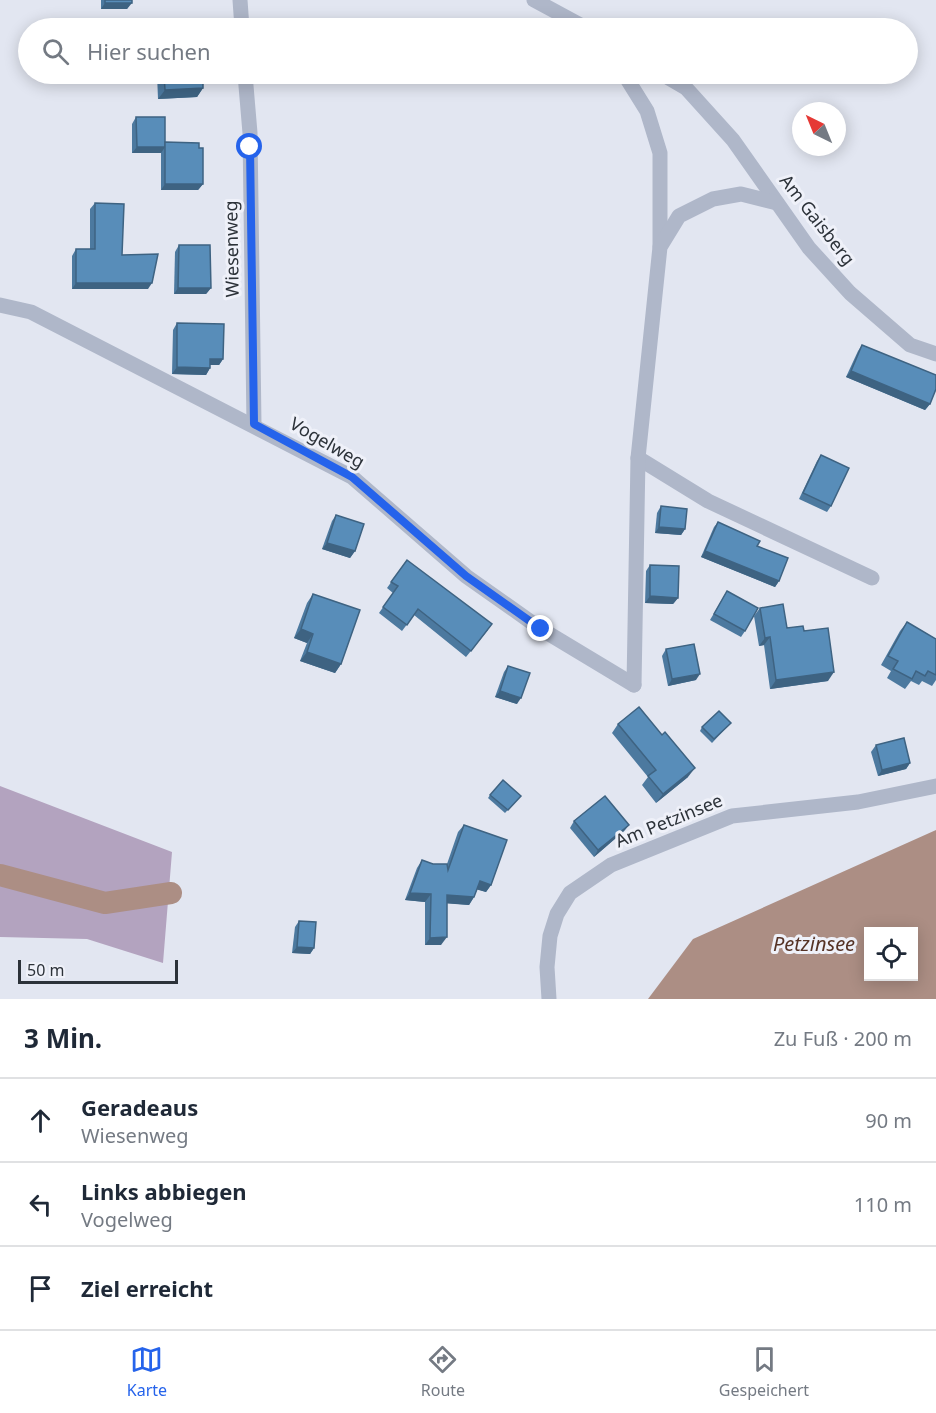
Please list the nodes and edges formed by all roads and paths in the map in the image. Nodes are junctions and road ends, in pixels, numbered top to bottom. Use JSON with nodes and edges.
{"nodes":[{"id":1,"x":240,"y":0,"type":"edge"},
{"id":2,"x":534,"y":0,"type":"edge"},
{"id":3,"x":241,"y":18,"type":"edge"},
{"id":4,"x":567,"y":18,"type":"edge"},
{"id":5,"x":246,"y":84,"type":"edge"},
{"id":6,"x":630,"y":84,"type":"edge"},
{"id":7,"x":679,"y":84,"type":"edge"},
{"id":8,"x":777,"y":204,"type":"junction"},
{"id":9,"x":660,"y":247,"type":"junction"},
{"id":10,"x":0,"y":305,"type":"edge"},
{"id":11,"x":936,"y":354,"type":"edge"},
{"id":12,"x":254,"y":424,"type":"junction"},
{"id":13,"x":638,"y":458,"type":"junction"},
{"id":14,"x":872,"y":578,"type":"dead end"},
{"id":15,"x":936,"y":786,"type":"edge"},
{"id":16,"x":549,"y":999,"type":"edge"}],
"edges":[{"from":1,"to":3,"type":"street"},
{"from":2,"to":4,"type":"street"},
{"from":5,"to":12,"type":"street","name":"Wiesenweg"},
{"from":6,"to":9,"type":"street"},
{"from":7,"to":8,"type":"street","name":"Am Gaisberg"},
{"from":8,"to":9,"type":"street"},
{"from":8,"to":11,"type":"street","name":"Am Gaisberg"},
{"from":9,"to":13,"type":"street"},
{"from":10,"to":12,"type":"street","name":"Vogelweg"},
{"from":12,"to":13,"type":"street","name":"Vogelweg"},
{"from":13,"to":14,"type":"street"},
{"from":15,"to":16,"type":"street","name":"Am Petzinsee"}]}
